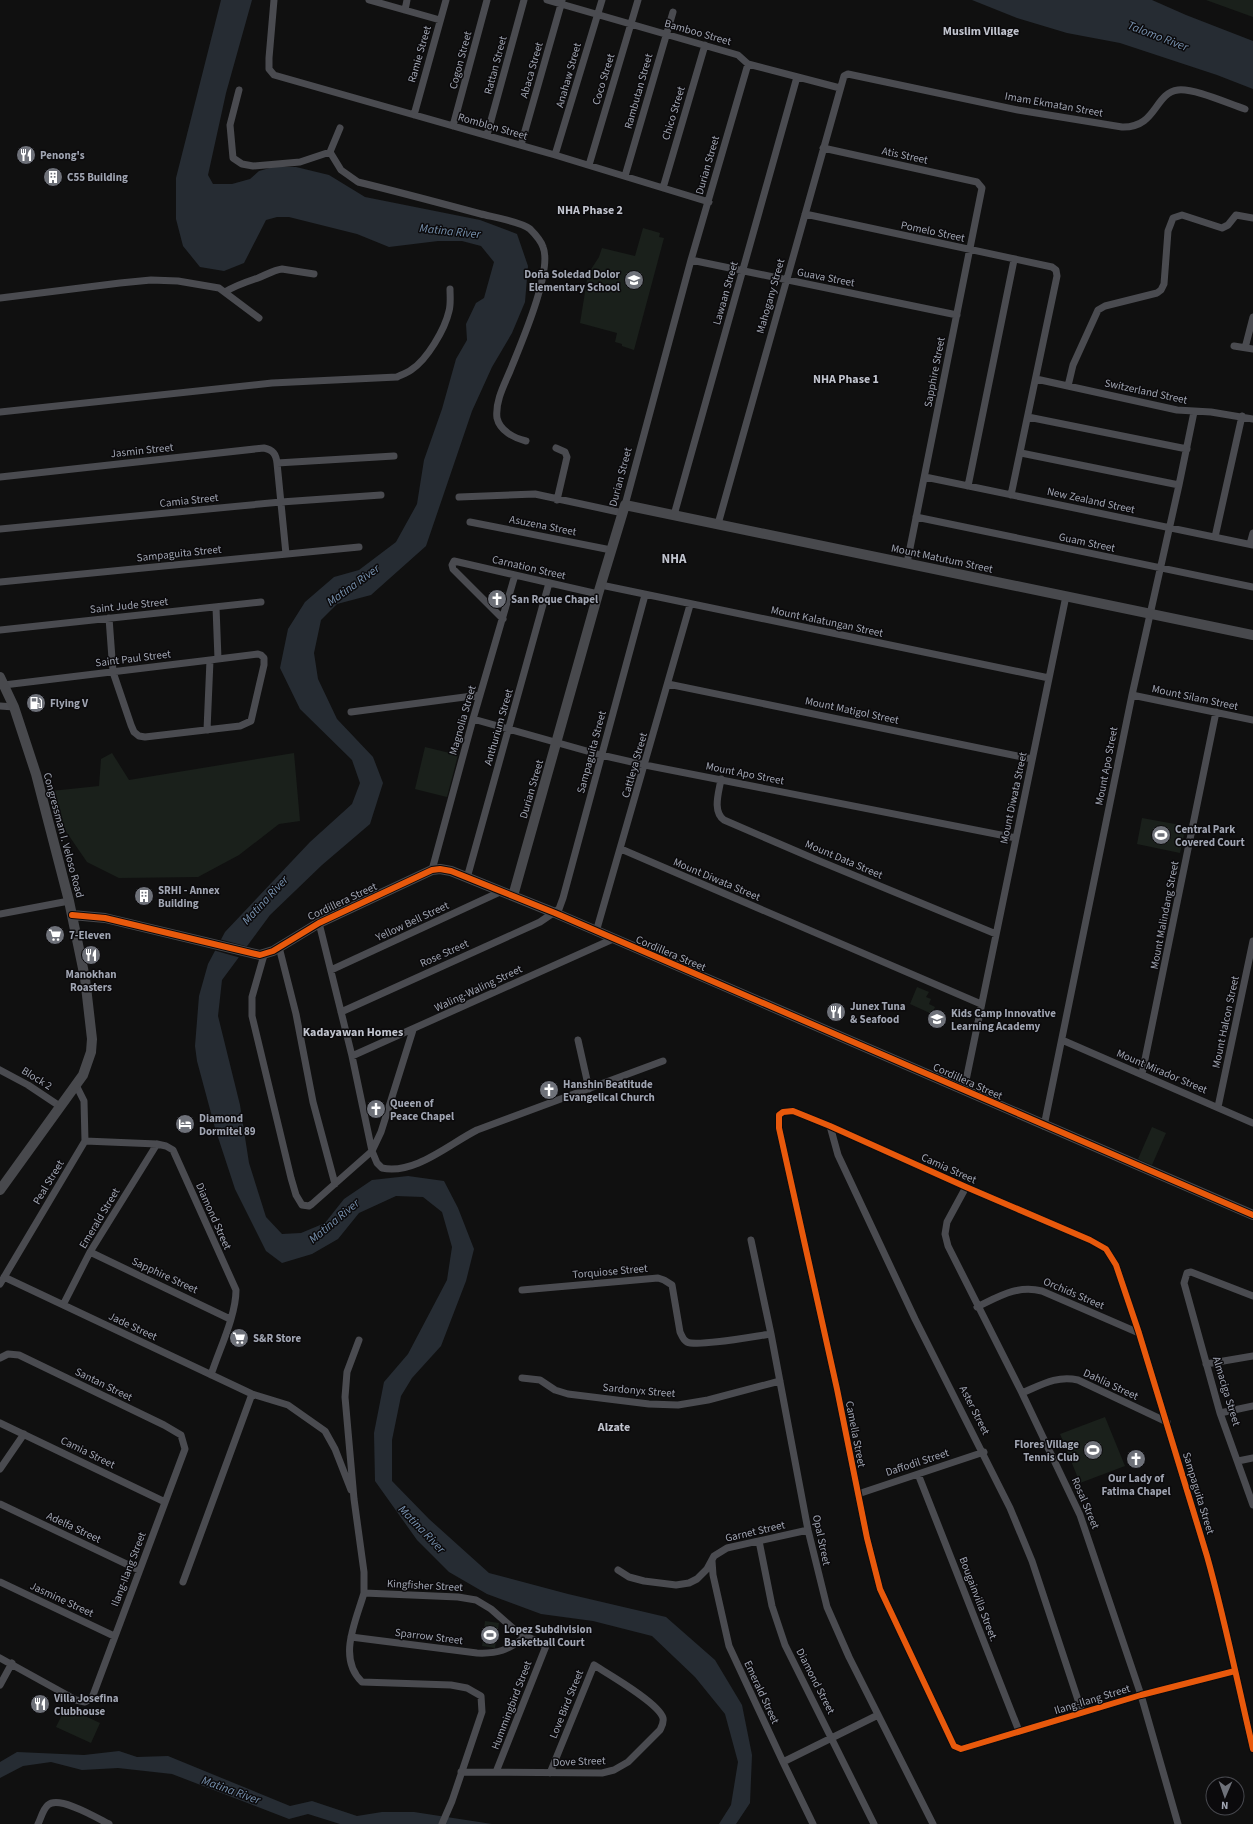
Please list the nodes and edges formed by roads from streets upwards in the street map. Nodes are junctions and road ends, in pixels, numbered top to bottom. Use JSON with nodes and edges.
{"nodes":[{"id":1,"x":274,"y":0,"type":"edge"},
{"id":2,"x":369,"y":0,"type":"edge"},
{"id":3,"x":408,"y":0,"type":"edge"},
{"id":4,"x":446,"y":0,"type":"edge"},
{"id":5,"x":487,"y":0,"type":"edge"},
{"id":6,"x":524,"y":0,"type":"edge"},
{"id":7,"x":547,"y":0,"type":"edge"},
{"id":8,"x":602,"y":0,"type":"edge"},
{"id":9,"x":638,"y":0,"type":"edge"},
{"id":10,"x":562,"y":2,"type":"edge"},
{"id":11,"x":405,"y":10,"type":"junction"},
{"id":12,"x":673,"y":12,"type":"dead end"},
{"id":13,"x":597,"y":14,"type":"junction"},
{"id":14,"x":440,"y":20,"type":"junction"},
{"id":15,"x":632,"y":24,"type":"junction"},
{"id":16,"x":666,"y":34,"type":"junction"},
{"id":17,"x":705,"y":45,"type":"junction"},
{"id":18,"x":748,"y":64,"type":"junction"},
{"id":19,"x":845,"y":75,"type":"joint"},
{"id":20,"x":797,"y":77,"type":"junction"},
{"id":21,"x":840,"y":88,"type":"junction"},
{"id":22,"x":239,"y":90,"type":"dead end"},
{"id":23,"x":1245,"y":109,"type":"dead end"},
{"id":24,"x":414,"y":115,"type":"junction"},
{"id":25,"x":453,"y":126,"type":"junction"},
{"id":26,"x":340,"y":128,"type":"dead end"},
{"id":27,"x":487,"y":135,"type":"junction"},
{"id":28,"x":521,"y":145,"type":"junction"},
{"id":29,"x":823,"y":148,"type":"junction"},
{"id":30,"x":330,"y":152,"type":"junction"},
{"id":31,"x":555,"y":155,"type":"junction"},
{"id":32,"x":589,"y":165,"type":"junction"},
{"id":33,"x":625,"y":176,"type":"junction"},
{"id":34,"x":981,"y":185,"type":"joint"},
{"id":35,"x":663,"y":188,"type":"junction"},
{"id":36,"x":709,"y":202,"type":"junction"},
{"id":37,"x":805,"y":214,"type":"junction"},
{"id":38,"x":1253,"y":218,"type":"edge"},
{"id":39,"x":970,"y":250,"type":"junction"},
{"id":40,"x":691,"y":260,"type":"junction"},
{"id":41,"x":1014,"y":260,"type":"junction"},
{"id":42,"x":742,"y":271,"type":"junction"},
{"id":43,"x":314,"y":274,"type":"dead end"},
{"id":44,"x":786,"y":280,"type":"junction"},
{"id":45,"x":450,"y":289,"type":"dead end"},
{"id":46,"x":225,"y":292,"type":"junction"},
{"id":47,"x":0,"y":298,"type":"edge"},
{"id":48,"x":957,"y":315,"type":"junction"},
{"id":49,"x":1253,"y":317,"type":"edge"},
{"id":50,"x":259,"y":318,"type":"dead end"},
{"id":51,"x":1234,"y":346,"type":"dead end"},
{"id":52,"x":1245,"y":348,"type":"junction"},
{"id":53,"x":1253,"y":350,"type":"edge"},
{"id":54,"x":1036,"y":379,"type":"junction"},
{"id":55,"x":1068,"y":386,"type":"junction"},
{"id":56,"x":0,"y":412,"type":"edge"},
{"id":57,"x":1194,"y":412,"type":"junction"},
{"id":58,"x":1242,"y":416,"type":"junction"},
{"id":59,"x":1028,"y":417,"type":"junction"},
{"id":60,"x":1253,"y":419,"type":"edge"},
{"id":61,"x":526,"y":441,"type":"dead end"},
{"id":62,"x":556,"y":448,"type":"dead end"},
{"id":63,"x":1187,"y":449,"type":"junction"},
{"id":64,"x":1021,"y":453,"type":"junction"},
{"id":65,"x":394,"y":456,"type":"dead end"},
{"id":66,"x":277,"y":463,"type":"junction"},
{"id":67,"x":0,"y":477,"type":"edge"},
{"id":68,"x":924,"y":477,"type":"junction"},
{"id":69,"x":1179,"y":485,"type":"junction"},
{"id":70,"x":968,"y":486,"type":"junction"},
{"id":71,"x":381,"y":495,"type":"dead end"},
{"id":72,"x":1012,"y":495,"type":"junction"},
{"id":73,"x":459,"y":497,"type":"dead end"},
{"id":74,"x":557,"y":500,"type":"junction"},
{"id":75,"x":281,"y":502,"type":"junction"},
{"id":76,"x":624,"y":509,"type":"junction"},
{"id":77,"x":674,"y":515,"type":"junction"},
{"id":78,"x":916,"y":518,"type":"junction"},
{"id":79,"x":470,"y":522,"type":"dead end"},
{"id":80,"x":718,"y":524,"type":"junction"},
{"id":81,"x":1170,"y":527,"type":"junction"},
{"id":82,"x":0,"y":529,"type":"edge"},
{"id":83,"x":1253,"y":532,"type":"edge"},
{"id":84,"x":1215,"y":537,"type":"junction"},
{"id":85,"x":1252,"y":544,"type":"edge"},
{"id":86,"x":359,"y":547,"type":"dead end"},
{"id":87,"x":612,"y":550,"type":"junction"},
{"id":88,"x":286,"y":554,"type":"junction"},
{"id":89,"x":906,"y":563,"type":"junction"},
{"id":90,"x":1161,"y":569,"type":"junction"},
{"id":91,"x":515,"y":576,"type":"junction"},
{"id":92,"x":0,"y":582,"type":"edge"},
{"id":93,"x":549,"y":583,"type":"junction"},
{"id":94,"x":1253,"y":587,"type":"edge"},
{"id":95,"x":599,"y":590,"type":"junction"},
{"id":96,"x":645,"y":595,"type":"junction"},
{"id":97,"x":1066,"y":596,"type":"junction"},
{"id":98,"x":261,"y":602,"type":"dead end"},
{"id":99,"x":690,"y":605,"type":"junction"},
{"id":100,"x":216,"y":607,"type":"junction"},
{"id":101,"x":1150,"y":614,"type":"junction"},
{"id":102,"x":109,"y":618,"type":"junction"},
{"id":103,"x":503,"y":619,"type":"junction"},
{"id":104,"x":0,"y":630,"type":"edge"},
{"id":105,"x":1253,"y":635,"type":"edge"},
{"id":106,"x":218,"y":659,"type":"junction"},
{"id":107,"x":210,"y":660,"type":"junction"},
{"id":108,"x":113,"y":672,"type":"junction"},
{"id":109,"x":1049,"y":678,"type":"junction"},
{"id":110,"x":2,"y":681,"type":"edge"},
{"id":111,"x":668,"y":684,"type":"junction"},
{"id":112,"x":480,"y":695,"type":"junction"},
{"id":113,"x":1132,"y":695,"type":"junction"},
{"id":114,"x":0,"y":706,"type":"edge"},
{"id":115,"x":14,"y":707,"type":"junction"},
{"id":116,"x":351,"y":712,"type":"dead end"},
{"id":117,"x":1216,"y":712,"type":"junction"},
{"id":118,"x":473,"y":719,"type":"junction"},
{"id":119,"x":1253,"y":720,"type":"edge"},
{"id":120,"x":510,"y":728,"type":"junction"},
{"id":121,"x":207,"y":730,"type":"junction"},
{"id":122,"x":557,"y":742,"type":"junction"},
{"id":123,"x":601,"y":755,"type":"junction"},
{"id":124,"x":1032,"y":758,"type":"junction"},
{"id":125,"x":645,"y":765,"type":"junction"},
{"id":126,"x":721,"y":779,"type":"junction"},
{"id":127,"x":1016,"y":838,"type":"junction"},
{"id":128,"x":621,"y":849,"type":"junction"},
{"id":129,"x":432,"y":870,"type":"junction"},
{"id":130,"x":467,"y":878,"type":"junction"},
{"id":131,"x":502,"y":892,"type":"junction"},
{"id":132,"x":513,"y":896,"type":"junction"},
{"id":133,"x":69,"y":901,"type":"junction"},
{"id":134,"x":555,"y":913,"type":"junction"},
{"id":135,"x":0,"y":914,"type":"edge"},
{"id":136,"x":72,"y":915,"type":"junction"},
{"id":137,"x":318,"y":922,"type":"junction"},
{"id":138,"x":596,"y":932,"type":"junction"},
{"id":139,"x":996,"y":934,"type":"junction"},
{"id":140,"x":613,"y":939,"type":"junction"},
{"id":141,"x":1253,"y":940,"type":"edge"},
{"id":142,"x":279,"y":947,"type":"junction"},
{"id":143,"x":264,"y":955,"type":"junction"},
{"id":144,"x":331,"y":970,"type":"junction"},
{"id":145,"x":981,"y":1004,"type":"junction"},
{"id":146,"x":341,"y":1012,"type":"junction"},
{"id":147,"x":413,"y":1030,"type":"junction"},
{"id":148,"x":578,"y":1040,"type":"dead end"},
{"id":149,"x":1062,"y":1040,"type":"junction"},
{"id":150,"x":352,"y":1056,"type":"junction"},
{"id":151,"x":663,"y":1061,"type":"dead end"},
{"id":152,"x":0,"y":1070,"type":"edge"},
{"id":153,"x":1142,"y":1074,"type":"junction"},
{"id":154,"x":76,"y":1085,"type":"junction"},
{"id":155,"x":590,"y":1089,"type":"junction"},
{"id":156,"x":964,"y":1090,"type":"junction"},
{"id":157,"x":61,"y":1107,"type":"junction"},
{"id":158,"x":1218,"y":1107,"type":"junction"},
{"id":159,"x":783,"y":1112,"type":"joint"},
{"id":160,"x":1253,"y":1123,"type":"edge"},
{"id":161,"x":830,"y":1126,"type":"junction"},
{"id":162,"x":1044,"y":1126,"type":"junction"},
{"id":163,"x":85,"y":1141,"type":"junction"},
{"id":164,"x":157,"y":1144,"type":"junction"},
{"id":165,"x":372,"y":1151,"type":"junction"},
{"id":166,"x":335,"y":1184,"type":"junction"},
{"id":167,"x":966,"y":1187,"type":"junction"},
{"id":168,"x":0,"y":1190,"type":"edge"},
{"id":169,"x":1253,"y":1215,"type":"edge"},
{"id":170,"x":751,"y":1240,"type":"dead end"},
{"id":171,"x":1106,"y":1249,"type":"joint"},
{"id":172,"x":90,"y":1252,"type":"junction"},
{"id":173,"x":2,"y":1280,"type":"edge"},
{"id":174,"x":522,"y":1290,"type":"dead end"},
{"id":175,"x":1253,"y":1296,"type":"edge"},
{"id":176,"x":63,"y":1305,"type":"junction"},
{"id":177,"x":977,"y":1307,"type":"junction"},
{"id":178,"x":230,"y":1318,"type":"junction"},
{"id":179,"x":1139,"y":1333,"type":"junction"},
{"id":180,"x":771,"y":1334,"type":"junction"},
{"id":181,"x":359,"y":1340,"type":"dead end"},
{"id":182,"x":1253,"y":1356,"type":"edge"},
{"id":183,"x":0,"y":1358,"type":"edge"},
{"id":184,"x":1206,"y":1364,"type":"junction"},
{"id":185,"x":211,"y":1375,"type":"junction"},
{"id":186,"x":522,"y":1378,"type":"dead end"},
{"id":187,"x":780,"y":1381,"type":"junction"},
{"id":188,"x":1022,"y":1393,"type":"junction"},
{"id":189,"x":252,"y":1394,"type":"junction"},
{"id":190,"x":1253,"y":1406,"type":"edge"},
{"id":191,"x":1220,"y":1413,"type":"junction"},
{"id":192,"x":1167,"y":1422,"type":"junction"},
{"id":193,"x":0,"y":1424,"type":"edge"},
{"id":194,"x":24,"y":1434,"type":"junction"},
{"id":195,"x":184,"y":1440,"type":"joint"},
{"id":196,"x":984,"y":1452,"type":"junction"},
{"id":197,"x":1253,"y":1458,"type":"edge"},
{"id":198,"x":1238,"y":1461,"type":"junction"},
{"id":199,"x":0,"y":1469,"type":"edge"},
{"id":200,"x":918,"y":1474,"type":"junction"},
{"id":201,"x":858,"y":1494,"type":"junction"},
{"id":202,"x":354,"y":1499,"type":"junction"},
{"id":203,"x":165,"y":1502,"type":"junction"},
{"id":204,"x":0,"y":1504,"type":"edge"},
{"id":205,"x":1253,"y":1505,"type":"edge"},
{"id":206,"x":808,"y":1530,"type":"junction"},
{"id":207,"x":759,"y":1541,"type":"junction"},
{"id":208,"x":712,"y":1561,"type":"junction"},
{"id":209,"x":139,"y":1570,"type":"junction"},
{"id":210,"x":618,"y":1570,"type":"dead end"},
{"id":211,"x":0,"y":1582,"type":"edge"},
{"id":212,"x":183,"y":1582,"type":"dead end"},
{"id":213,"x":364,"y":1591,"type":"junction"},
{"id":214,"x":114,"y":1636,"type":"junction"},
{"id":215,"x":351,"y":1637,"type":"junction"},
{"id":216,"x":525,"y":1637,"type":"junction"},
{"id":217,"x":546,"y":1646,"type":"joint"},
{"id":218,"x":0,"y":1658,"type":"edge"},
{"id":219,"x":12,"y":1663,"type":"junction"},
{"id":220,"x":594,"y":1665,"type":"joint"},
{"id":221,"x":1235,"y":1671,"type":"junction"},
{"id":222,"x":0,"y":1685,"type":"edge"},
{"id":223,"x":1141,"y":1695,"type":"junction"},
{"id":224,"x":1082,"y":1712,"type":"junction"},
{"id":225,"x":878,"y":1715,"type":"junction"},
{"id":226,"x":1019,"y":1731,"type":"junction"},
{"id":227,"x":832,"y":1738,"type":"junction"},
{"id":228,"x":956,"y":1748,"type":"joint"},
{"id":229,"x":1253,"y":1749,"type":"edge"},
{"id":230,"x":783,"y":1762,"type":"junction"},
{"id":231,"x":461,"y":1772,"type":"junction"},
{"id":232,"x":496,"y":1772,"type":"junction"},
{"id":233,"x":550,"y":1773,"type":"junction"},
{"id":234,"x":38,"y":1824,"type":"edge"},
{"id":235,"x":108,"y":1824,"type":"edge"},
{"id":236,"x":442,"y":1824,"type":"edge"},
{"id":237,"x":814,"y":1824,"type":"edge"},
{"id":238,"x":874,"y":1824,"type":"edge"},
{"id":239,"x":933,"y":1824,"type":"edge"},
{"id":240,"x":1178,"y":1824,"type":"edge"}],
"edges":[{"from":1,"to":24,"type":"street","name":"Romblon Street"},
{"from":2,"to":11,"type":"street"},
{"from":3,"to":11,"type":"street"},
{"from":4,"to":14,"type":"street","name":"Ramie Street"},
{"from":5,"to":25,"type":"street","name":"Cogon Street"},
{"from":6,"to":27,"type":"street","name":"Rattan Street"},
{"from":7,"to":10,"type":"street","name":"Bamboo Street"},
{"from":8,"to":13,"type":"street","name":"Anahaw Street"},
{"from":9,"to":15,"type":"street","name":"Coco Street"},
{"from":10,"to":13,"type":"street","name":"Bamboo Street"},
{"from":10,"to":28,"type":"street","name":"Abaca Street"},
{"from":11,"to":14,"type":"street"},
{"from":12,"to":16,"type":"street","name":"Rambutan Street"},
{"from":13,"to":15,"type":"street","name":"Bamboo Street"},
{"from":13,"to":31,"type":"street","name":"Anahaw Street"},
{"from":14,"to":24,"type":"street","name":"Ramie Street"},
{"from":15,"to":16,"type":"street","name":"Bamboo Street"},
{"from":15,"to":32,"type":"street","name":"Coco Street"},
{"from":16,"to":17,"type":"street","name":"Bamboo Street"},
{"from":16,"to":33,"type":"street","name":"Rambutan Street"},
{"from":17,"to":18,"type":"street","name":"Bamboo Street"},
{"from":17,"to":35,"type":"street","name":"Chico Street"},
{"from":18,"to":20,"type":"street","name":"Bamboo Street"},
{"from":18,"to":36,"type":"street","name":"Durian Street"},
{"from":19,"to":21,"type":"street","name":"Mahogany Street"},
{"from":19,"to":23,"type":"street","name":"Imam Ekmatan Street"},
{"from":20,"to":21,"type":"street","name":"Bamboo Street"},
{"from":20,"to":42,"type":"street","name":"Lawaan Street"},
{"from":21,"to":29,"type":"street","name":"Mahogany Street"},
{"from":22,"to":30,"type":"street"},
{"from":24,"to":25,"type":"street","name":"Romblon Street"},
{"from":25,"to":27,"type":"street","name":"Romblon Street"},
{"from":26,"to":30,"type":"street"},
{"from":27,"to":28,"type":"street","name":"Romblon Street"},
{"from":28,"to":31,"type":"street","name":"Romblon Street"},
{"from":29,"to":34,"type":"street","name":"Atis Street"},
{"from":29,"to":37,"type":"street","name":"Mahogany Street"},
{"from":30,"to":61,"type":"street"},
{"from":31,"to":32,"type":"street","name":"Romblon Street"},
{"from":32,"to":33,"type":"street","name":"Romblon Street"},
{"from":33,"to":35,"type":"street","name":"Romblon Street"},
{"from":34,"to":39,"type":"street","name":"Sapphire Street"},
{"from":35,"to":36,"type":"street","name":"Romblon Street"},
{"from":36,"to":40,"type":"street","name":"Durian Street"},
{"from":37,"to":39,"type":"street","name":"Pomelo Street"},
{"from":37,"to":44,"type":"street","name":"Mahogany Street"},
{"from":38,"to":55,"type":"street"},
{"from":39,"to":41,"type":"street","name":"Pomelo Street"},
{"from":39,"to":48,"type":"street","name":"Sapphire Street"},
{"from":40,"to":42,"type":"street","name":"Guava Street"},
{"from":40,"to":76,"type":"street","name":"Durian Street"},
{"from":41,"to":54,"type":"street","name":"Pomelo Street"},
{"from":41,"to":70,"type":"street"},
{"from":42,"to":44,"type":"street","name":"Guava Street"},
{"from":42,"to":77,"type":"street","name":"Lawaan Street"},
{"from":43,"to":46,"type":"street"},
{"from":44,"to":48,"type":"street","name":"Guava Street"},
{"from":44,"to":80,"type":"street","name":"Mahogany Street"},
{"from":45,"to":56,"type":"street"},
{"from":46,"to":47,"type":"street"},
{"from":46,"to":50,"type":"street"},
{"from":48,"to":68,"type":"street","name":"Sapphire Street"},
{"from":49,"to":52,"type":"street"},
{"from":51,"to":52,"type":"street"},
{"from":52,"to":53,"type":"street"},
{"from":54,"to":55,"type":"street","name":"Switzerland Street"},
{"from":54,"to":59,"type":"street"},
{"from":55,"to":57,"type":"street","name":"Switzerland Street"},
{"from":57,"to":58,"type":"street","name":"Switzerland Street"},
{"from":57,"to":63,"type":"street","name":"Mount Apo Street"},
{"from":58,"to":60,"type":"street","name":"Switzerland Street"},
{"from":58,"to":84,"type":"street"},
{"from":59,"to":63,"type":"street"},
{"from":59,"to":64,"type":"street"},
{"from":62,"to":74,"type":"street"},
{"from":63,"to":69,"type":"street","name":"Mount Apo Street"},
{"from":64,"to":69,"type":"street"},
{"from":64,"to":72,"type":"street"},
{"from":65,"to":66,"type":"street"},
{"from":66,"to":67,"type":"street","name":"Jasmin Street"},
{"from":66,"to":75,"type":"street"},
{"from":68,"to":70,"type":"street","name":"New Zealand Street"},
{"from":68,"to":78,"type":"street","name":"Sapphire Street"},
{"from":69,"to":81,"type":"street","name":"Mount Apo Street"},
{"from":70,"to":72,"type":"street","name":"New Zealand Street"},
{"from":71,"to":75,"type":"street","name":"Camia Street"},
{"from":72,"to":81,"type":"street","name":"New Zealand Street"},
{"from":73,"to":74,"type":"street","name":"Mount Matutum Street"},
{"from":74,"to":76,"type":"street","name":"Mount Matutum Street"},
{"from":75,"to":82,"type":"street","name":"Camia Street"},
{"from":75,"to":88,"type":"street"},
{"from":76,"to":77,"type":"street","name":"Mount Matutum Street"},
{"from":76,"to":87,"type":"street","name":"Durian Street"},
{"from":77,"to":80,"type":"street","name":"Mount Matutum Street"},
{"from":78,"to":89,"type":"street","name":"Sapphire Street"},
{"from":78,"to":90,"type":"street","name":"Guam Street"},
{"from":79,"to":87,"type":"street","name":"Asuzena Street"},
{"from":80,"to":89,"type":"street","name":"Mount Matutum Street"},
{"from":81,"to":84,"type":"street","name":"New Zealand Street"},
{"from":81,"to":90,"type":"street","name":"Mount Apo Street"},
{"from":83,"to":85,"type":"street"},
{"from":84,"to":85,"type":"street","name":"New Zealand Street"},
{"from":86,"to":88,"type":"street","name":"Sampaguita Street"},
{"from":87,"to":95,"type":"street","name":"Durian Street"},
{"from":88,"to":92,"type":"street","name":"Sampaguita Street"},
{"from":89,"to":97,"type":"street","name":"Mount Matutum Street"},
{"from":90,"to":94,"type":"street","name":"Guam Street"},
{"from":90,"to":101,"type":"street","name":"Mount Apo Street"},
{"from":91,"to":93,"type":"street","name":"Carnation Street"},
{"from":91,"to":103,"type":"street","name":"Magnolia Street"},
{"from":91,"to":103,"type":"street","name":"Carnation Street"},
{"from":93,"to":95,"type":"street","name":"Carnation Street"},
{"from":93,"to":120,"type":"street","name":"Anthurium Street"},
{"from":95,"to":96,"type":"street","name":"Mount Kalatungan Street"},
{"from":95,"to":122,"type":"street","name":"Durian Street"},
{"from":96,"to":99,"type":"street","name":"Mount Kalatungan Street"},
{"from":96,"to":123,"type":"street","name":"Sampaguita Street"},
{"from":97,"to":101,"type":"street","name":"Mount Matutum Street"},
{"from":97,"to":109,"type":"street","name":"Mount Diwata Street"},
{"from":98,"to":100,"type":"street","name":"Saint Jude Street"},
{"from":99,"to":109,"type":"street","name":"Mount Kalatungan Street"},
{"from":99,"to":111,"type":"street","name":"Cattleya Street"},
{"from":100,"to":102,"type":"street","name":"Saint Jude Street"},
{"from":100,"to":106,"type":"street"},
{"from":101,"to":105,"type":"street","name":"Mount Matutum Street"},
{"from":101,"to":113,"type":"street","name":"Mount Apo Street"},
{"from":102,"to":104,"type":"street","name":"Saint Jude Street"},
{"from":102,"to":108,"type":"street"},
{"from":103,"to":112,"type":"street","name":"Magnolia Street"},
{"from":106,"to":107,"type":"street","name":"Saint Paul Street"},
{"from":106,"to":121,"type":"street","name":"Saint Paul Street"},
{"from":107,"to":108,"type":"street","name":"Saint Paul Street"},
{"from":107,"to":121,"type":"street"},
{"from":108,"to":110,"type":"street","name":"Saint Paul Street"},
{"from":108,"to":121,"type":"street"},
{"from":109,"to":124,"type":"street","name":"Mount Diwata Street"},
{"from":110,"to":115,"type":"street","name":"Congressman I. Veloso Road"},
{"from":111,"to":124,"type":"street","name":"Mount Matigol Street"},
{"from":111,"to":125,"type":"street","name":"Cattleya Street"},
{"from":112,"to":116,"type":"street"},
{"from":112,"to":118,"type":"street","name":"Magnolia Street"},
{"from":113,"to":117,"type":"street","name":"Mount Silam Street"},
{"from":113,"to":149,"type":"street","name":"Mount Apo Street"},
{"from":114,"to":115,"type":"street"},
{"from":115,"to":133,"type":"street","name":"Congressman I. Veloso Road"},
{"from":117,"to":119,"type":"street","name":"Mount Silam Street"},
{"from":117,"to":153,"type":"street","name":"Mount Malindang Street"},
{"from":118,"to":120,"type":"street","name":"Mount Apo Street"},
{"from":118,"to":129,"type":"street","name":"Magnolia Street"},
{"from":120,"to":122,"type":"street","name":"Mount Apo Street"},
{"from":120,"to":130,"type":"street","name":"Anthurium Street"},
{"from":122,"to":123,"type":"street","name":"Mount Apo Street"},
{"from":122,"to":132,"type":"street","name":"Durian Street"},
{"from":123,"to":125,"type":"street","name":"Mount Apo Street"},
{"from":123,"to":134,"type":"street","name":"Sampaguita Street"},
{"from":124,"to":127,"type":"street","name":"Mount Diwata Street"},
{"from":125,"to":126,"type":"street","name":"Mount Apo Street"},
{"from":125,"to":128,"type":"street","name":"Cattleya Street"},
{"from":126,"to":127,"type":"street","name":"Mount Apo Street"},
{"from":126,"to":139,"type":"street","name":"Mount Data Street"},
{"from":127,"to":139,"type":"street","name":"Mount Diwata Street"},
{"from":128,"to":138,"type":"street","name":"Cattleya Street"},
{"from":128,"to":145,"type":"street","name":"Mount Diwata Street"},
{"from":129,"to":130,"type":"street","name":"Cordillera Street"},
{"from":129,"to":137,"type":"street","name":"Cordillera Street"},
{"from":130,"to":131,"type":"street","name":"Cordillera Street"},
{"from":131,"to":132,"type":"street","name":"Cordillera Street"},
{"from":131,"to":144,"type":"street","name":"Yellow Bell Street"},
{"from":132,"to":134,"type":"street","name":"Cordillera Street"},
{"from":133,"to":135,"type":"street"},
{"from":133,"to":136,"type":"street","name":"Congressman I. Veloso Road"},
{"from":134,"to":138,"type":"street","name":"Cordillera Street"},
{"from":134,"to":146,"type":"street","name":"Rose Street"},
{"from":136,"to":143,"type":"street"},
{"from":136,"to":154,"type":"street","name":"Congressman I. Veloso Road"},
{"from":137,"to":142,"type":"street","name":"Cordillera Street"},
{"from":137,"to":144,"type":"street"},
{"from":138,"to":140,"type":"street","name":"Cordillera Street"},
{"from":139,"to":145,"type":"street","name":"Mount Diwata Street"},
{"from":140,"to":147,"type":"street","name":"Waling-Waling Street"},
{"from":140,"to":156,"type":"street","name":"Cordillera Street"},
{"from":141,"to":158,"type":"street","name":"Mount Halcon Street"},
{"from":142,"to":143,"type":"street","name":"Cordillera Street"},
{"from":142,"to":166,"type":"street"},
{"from":143,"to":166,"type":"street"},
{"from":144,"to":146,"type":"street"},
{"from":145,"to":156,"type":"street","name":"Mount Diwata Street"},
{"from":146,"to":150,"type":"street"},
{"from":147,"to":150,"type":"street","name":"Waling-Waling Street"},
{"from":147,"to":165,"type":"street"},
{"from":148,"to":155,"type":"street"},
{"from":149,"to":153,"type":"street","name":"Mount Mirador Street"},
{"from":149,"to":162,"type":"street","name":"Mount Apo Street"},
{"from":150,"to":165,"type":"street"},
{"from":151,"to":155,"type":"street"},
{"from":152,"to":157,"type":"street","name":"Block 2"},
{"from":153,"to":158,"type":"street","name":"Mount Mirador Street"},
{"from":154,"to":157,"type":"street","name":"Congressman I. Veloso Road"},
{"from":154,"to":163,"type":"street"},
{"from":155,"to":165,"type":"street"},
{"from":156,"to":162,"type":"street","name":"Cordillera Street"},
{"from":157,"to":168,"type":"street","name":"Congressman I. Veloso Road"},
{"from":158,"to":160,"type":"street","name":"Mount Mirador Street"},
{"from":159,"to":161,"type":"street","name":"Camia Street"},
{"from":159,"to":201,"type":"street","name":"Camella Street"},
{"from":161,"to":167,"type":"street","name":"Camia Street"},
{"from":161,"to":196,"type":"street","name":"Aster Street"},
{"from":162,"to":169,"type":"street","name":"Cordillera Street"},
{"from":163,"to":164,"type":"street","name":"Diamond Street"},
{"from":163,"to":173,"type":"street","name":"Peal Street"},
{"from":164,"to":172,"type":"street","name":"Emerald Street"},
{"from":164,"to":178,"type":"street","name":"Diamond Street"},
{"from":165,"to":166,"type":"street"},
{"from":167,"to":171,"type":"street","name":"Camia Street"},
{"from":167,"to":177,"type":"street","name":"Rosal Street"},
{"from":170,"to":180,"type":"street","name":"Opal Street"},
{"from":171,"to":179,"type":"street","name":"Sampaguita Street"},
{"from":172,"to":176,"type":"street","name":"Emerald Street"},
{"from":172,"to":178,"type":"street","name":"Sapphire Street"},
{"from":173,"to":176,"type":"street","name":"Jade Street"},
{"from":174,"to":180,"type":"street","name":"Torquiose Street"},
{"from":175,"to":184,"type":"street","name":"Almaciga Street"},
{"from":176,"to":185,"type":"street","name":"Jade Street"},
{"from":177,"to":179,"type":"street","name":"Orchids Street"},
{"from":177,"to":188,"type":"street","name":"Rosal Street"},
{"from":178,"to":185,"type":"street","name":"Diamond Street"},
{"from":179,"to":192,"type":"street","name":"Sampaguita Street"},
{"from":180,"to":187,"type":"street","name":"Opal Street"},
{"from":181,"to":202,"type":"street"},
{"from":182,"to":184,"type":"street"},
{"from":183,"to":195,"type":"street","name":"Santan Street"},
{"from":184,"to":191,"type":"street","name":"Almaciga Street"},
{"from":185,"to":189,"type":"street","name":"Jade Street"},
{"from":186,"to":187,"type":"street","name":"Sardonyx Street"},
{"from":187,"to":206,"type":"street","name":"Opal Street"},
{"from":188,"to":192,"type":"street","name":"Dahlia Street"},
{"from":188,"to":223,"type":"street","name":"Rosal Street"},
{"from":189,"to":202,"type":"street","name":"Jade Street"},
{"from":189,"to":212,"type":"street"},
{"from":190,"to":191,"type":"street"},
{"from":191,"to":198,"type":"street","name":"Almaciga Street"},
{"from":192,"to":221,"type":"street","name":"Sampaguita Street"},
{"from":193,"to":194,"type":"street","name":"Camia Street"},
{"from":194,"to":199,"type":"street"},
{"from":194,"to":203,"type":"street","name":"Camia Street"},
{"from":195,"to":203,"type":"street","name":"Ilang-Ilang Street"},
{"from":196,"to":200,"type":"street","name":"Daffodil Street"},
{"from":196,"to":224,"type":"street","name":"Aster Street"},
{"from":197,"to":198,"type":"street"},
{"from":198,"to":205,"type":"street","name":"Almaciga Street"},
{"from":200,"to":201,"type":"street","name":"Daffodil Street"},
{"from":200,"to":226,"type":"street","name":"Bougainvilla Street."},
{"from":201,"to":228,"type":"street","name":"Camella Street"},
{"from":202,"to":213,"type":"street"},
{"from":203,"to":209,"type":"street","name":"Ilang-Ilang Street"},
{"from":204,"to":209,"type":"street","name":"Adelfa Street"},
{"from":206,"to":207,"type":"street","name":"Garnet Street"},
{"from":206,"to":225,"type":"street","name":"Opal Street"},
{"from":207,"to":208,"type":"street","name":"Garnet Street"},
{"from":207,"to":227,"type":"street","name":"Diamond Street"},
{"from":208,"to":210,"type":"street","name":"Garnet Street"},
{"from":208,"to":230,"type":"street","name":"Emerald Street"},
{"from":209,"to":214,"type":"street","name":"Ilang-Ilang Street"},
{"from":211,"to":214,"type":"street","name":"Jasmine Street"},
{"from":213,"to":215,"type":"street"},
{"from":213,"to":216,"type":"street","name":"Kingfisher Street"},
{"from":214,"to":219,"type":"street","name":"Ilang-Ilang Street"},
{"from":215,"to":216,"type":"street","name":"Sparrow Street"},
{"from":215,"to":231,"type":"street"},
{"from":216,"to":217,"type":"street","name":"Kingfisher Street"},
{"from":217,"to":232,"type":"street","name":"Hummingbird Street"},
{"from":218,"to":219,"type":"street"},
{"from":219,"to":222,"type":"street"},
{"from":220,"to":233,"type":"street","name":"Love Bird Street"},
{"from":220,"to":233,"type":"street","name":"Dove Street"},
{"from":221,"to":223,"type":"street","name":"Ilang-Ilang Street"},
{"from":221,"to":229,"type":"street","name":"Sampaguita Street"},
{"from":223,"to":224,"type":"street","name":"Ilang-Ilang Street"},
{"from":223,"to":240,"type":"street","name":"Rosal Street"},
{"from":224,"to":226,"type":"street","name":"Ilang-Ilang Street"},
{"from":225,"to":227,"type":"street"},
{"from":225,"to":239,"type":"street","name":"Opal Street"},
{"from":226,"to":228,"type":"street","name":"Ilang-Ilang Street"},
{"from":227,"to":230,"type":"street"},
{"from":227,"to":238,"type":"street","name":"Diamond Street"},
{"from":230,"to":237,"type":"street","name":"Emerald Street"},
{"from":231,"to":232,"type":"street","name":"Dove Street"},
{"from":231,"to":236,"type":"street"},
{"from":232,"to":233,"type":"street","name":"Dove Street"},
{"from":234,"to":235,"type":"street"}]}
